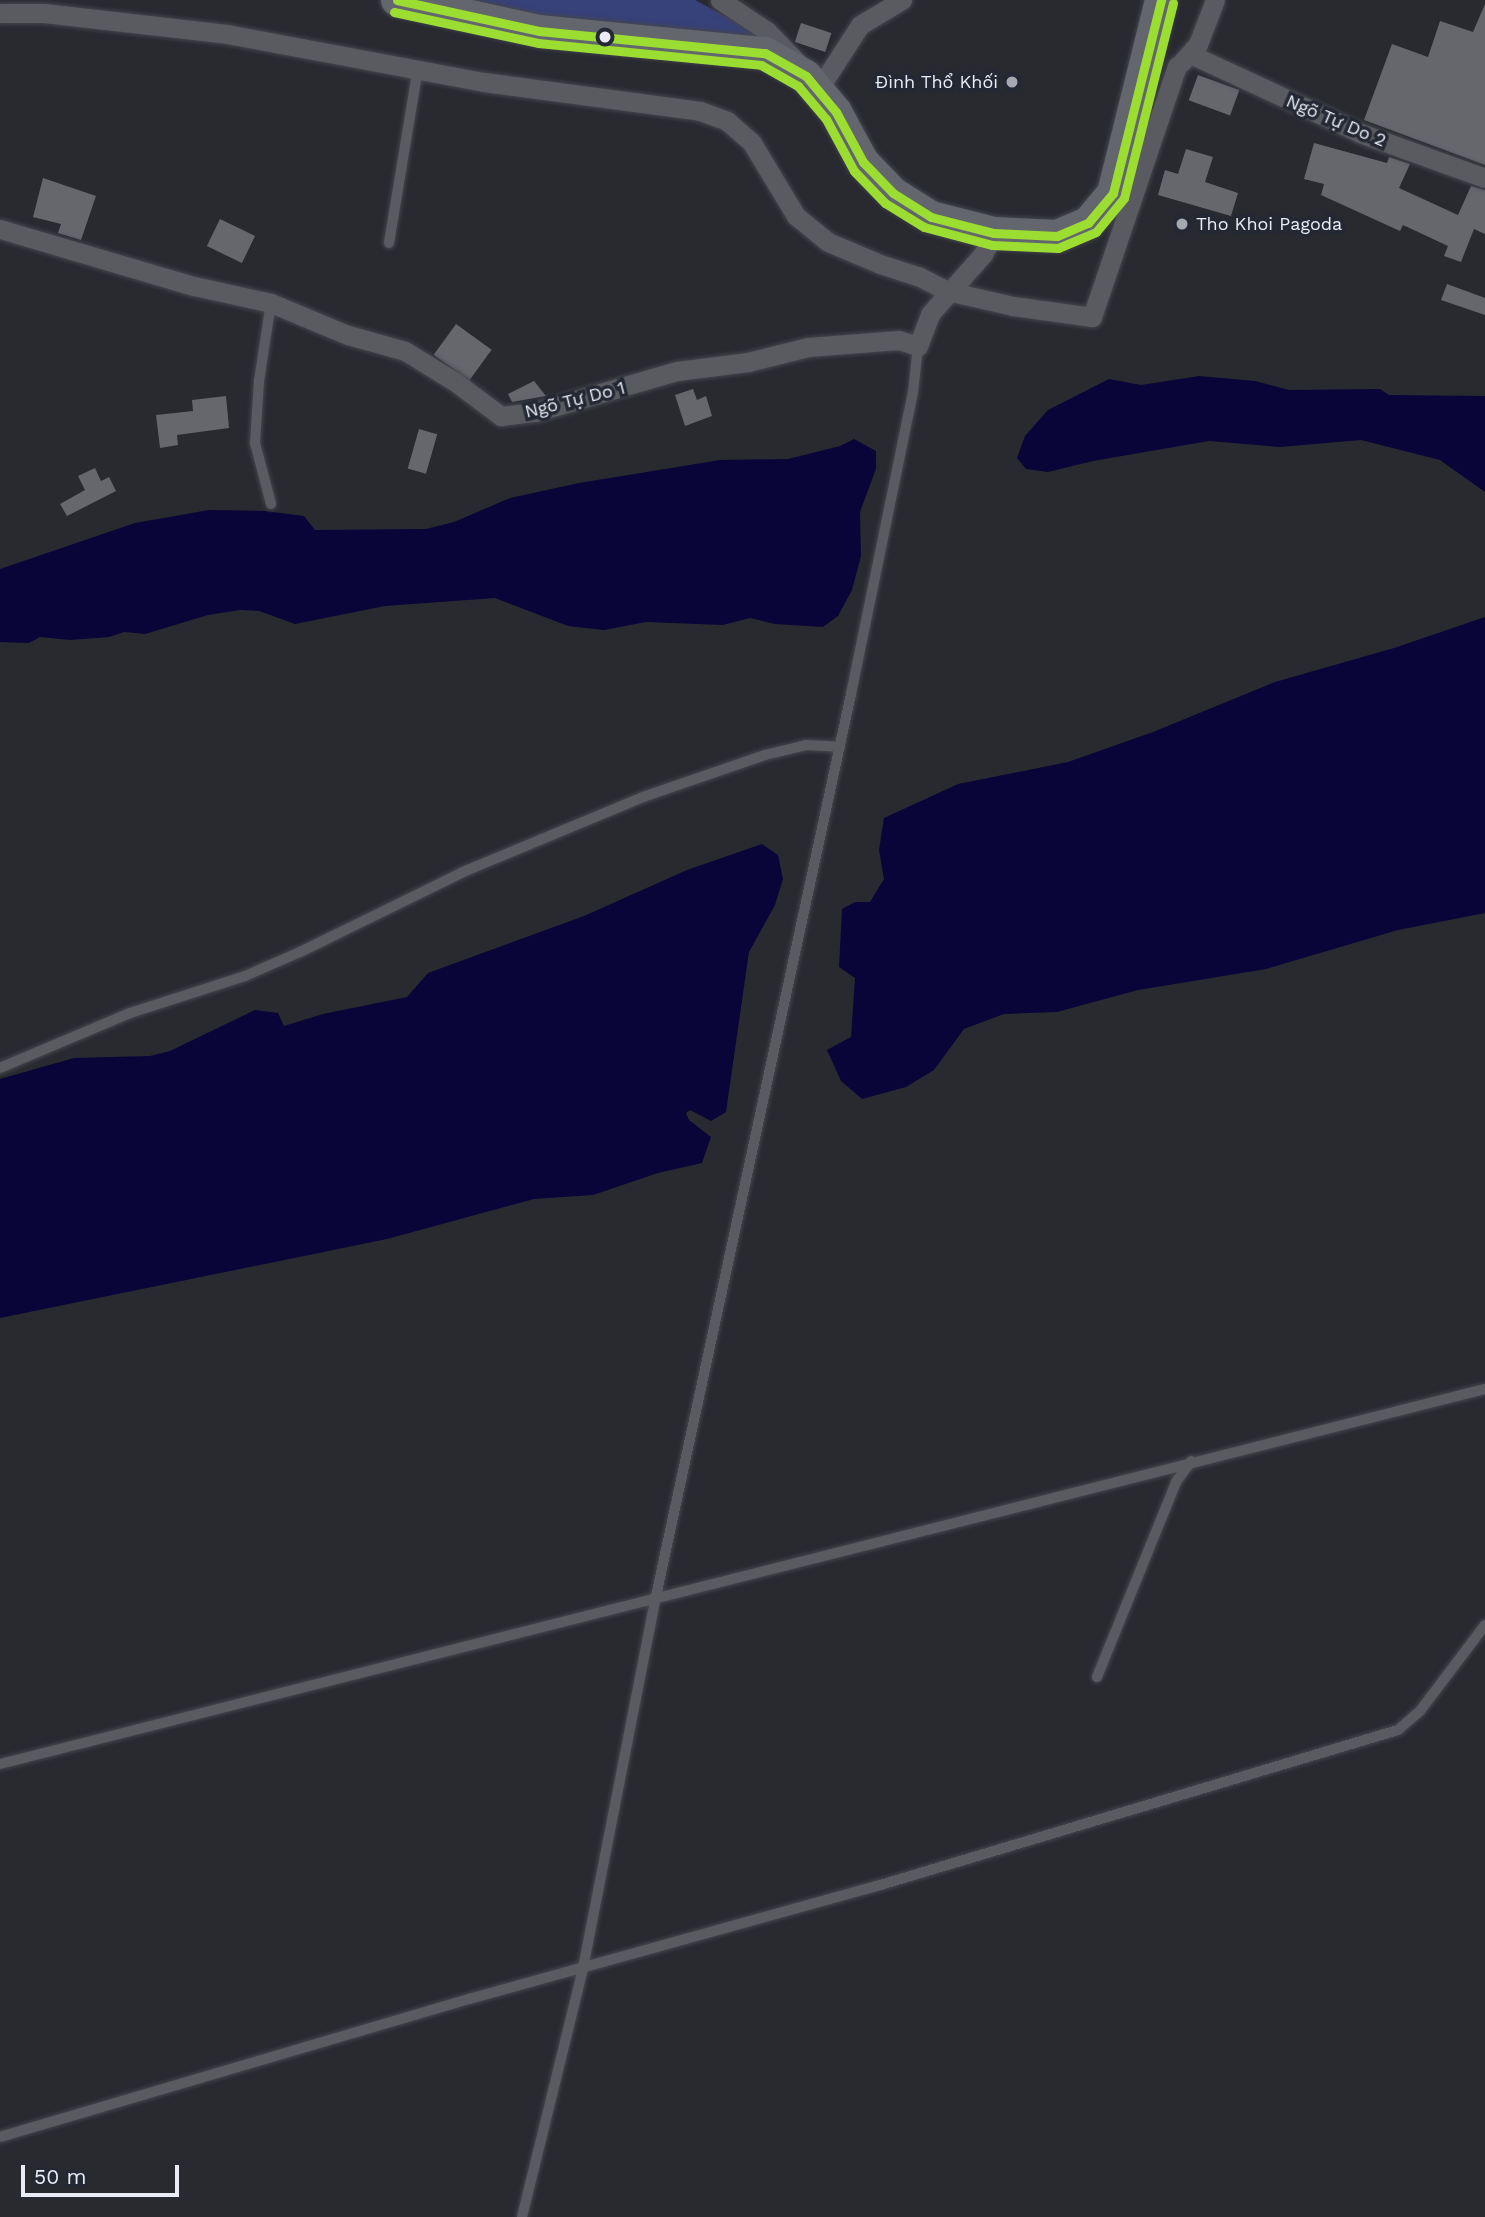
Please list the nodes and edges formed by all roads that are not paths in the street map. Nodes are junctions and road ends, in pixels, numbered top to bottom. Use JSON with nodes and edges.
{"nodes":[{"id":1,"x":397,"y":0,"type":"edge"},
{"id":2,"x":720,"y":0,"type":"edge"},
{"id":3,"x":902,"y":0,"type":"edge"},
{"id":4,"x":1161,"y":0,"type":"edge"},
{"id":5,"x":1215,"y":0,"type":"edge"},
{"id":6,"x":0,"y":13,"type":"edge"},
{"id":7,"x":1184,"y":60,"type":"junction"},
{"id":8,"x":1147,"y":62,"type":"junction"},
{"id":9,"x":418,"y":67,"type":"junction"},
{"id":10,"x":817,"y":90,"type":"junction"},
{"id":11,"x":1485,"y":178,"type":"edge"},
{"id":12,"x":0,"y":229,"type":"edge"},
{"id":13,"x":994,"y":233,"type":"junction"},
{"id":14,"x":388,"y":243,"type":"dead end"},
{"id":15,"x":947,"y":291,"type":"junction"},
{"id":16,"x":271,"y":303,"type":"junction"},
{"id":17,"x":918,"y":346,"type":"junction"},
{"id":18,"x":271,"y":504,"type":"dead end"},
{"id":19,"x":840,"y":747,"type":"junction"},
{"id":20,"x":0,"y":1068,"type":"edge"},
{"id":21,"x":1485,"y":1389,"type":"edge"},
{"id":22,"x":1191,"y":1461,"type":"junction"},
{"id":23,"x":656,"y":1596,"type":"junction"},
{"id":24,"x":1485,"y":1625,"type":"edge"},
{"id":25,"x":1097,"y":1677,"type":"dead end"},
{"id":26,"x":0,"y":1764,"type":"edge"},
{"id":27,"x":583,"y":1968,"type":"junction"},
{"id":28,"x":0,"y":2137,"type":"edge"},
{"id":29,"x":522,"y":2217,"type":"edge"}],
"edges":[{"from":1,"to":10,"type":"main road"},
{"from":2,"to":10,"type":"street"},
{"from":3,"to":10,"type":"street"},
{"from":4,"to":8,"type":"main road"},
{"from":5,"to":7,"type":"street"},
{"from":6,"to":9,"type":"street"},
{"from":7,"to":8,"type":"street","name":"Ngõ Tự Do 2"},
{"from":7,"to":11,"type":"street","name":"Ngõ Tự Do 2"},
{"from":7,"to":15,"type":"street"},
{"from":8,"to":13,"type":"main road"},
{"from":9,"to":14,"type":"lane"},
{"from":9,"to":15,"type":"street"},
{"from":10,"to":13,"type":"main road"},
{"from":12,"to":16,"type":"street","name":"Ngõ Tự Do 1"},
{"from":13,"to":15,"type":"street"},
{"from":15,"to":17,"type":"street"},
{"from":16,"to":17,"type":"street","name":"Ngõ Tự Do 1"},
{"from":16,"to":18,"type":"lane"},
{"from":17,"to":19,"type":"lane"},
{"from":19,"to":20,"type":"lane"},
{"from":19,"to":23,"type":"lane"},
{"from":21,"to":22,"type":"lane"},
{"from":22,"to":23,"type":"lane"},
{"from":22,"to":25,"type":"lane"},
{"from":23,"to":26,"type":"lane"},
{"from":23,"to":27,"type":"lane"},
{"from":24,"to":27,"type":"lane"},
{"from":27,"to":28,"type":"lane"},
{"from":27,"to":29,"type":"lane"}]}
